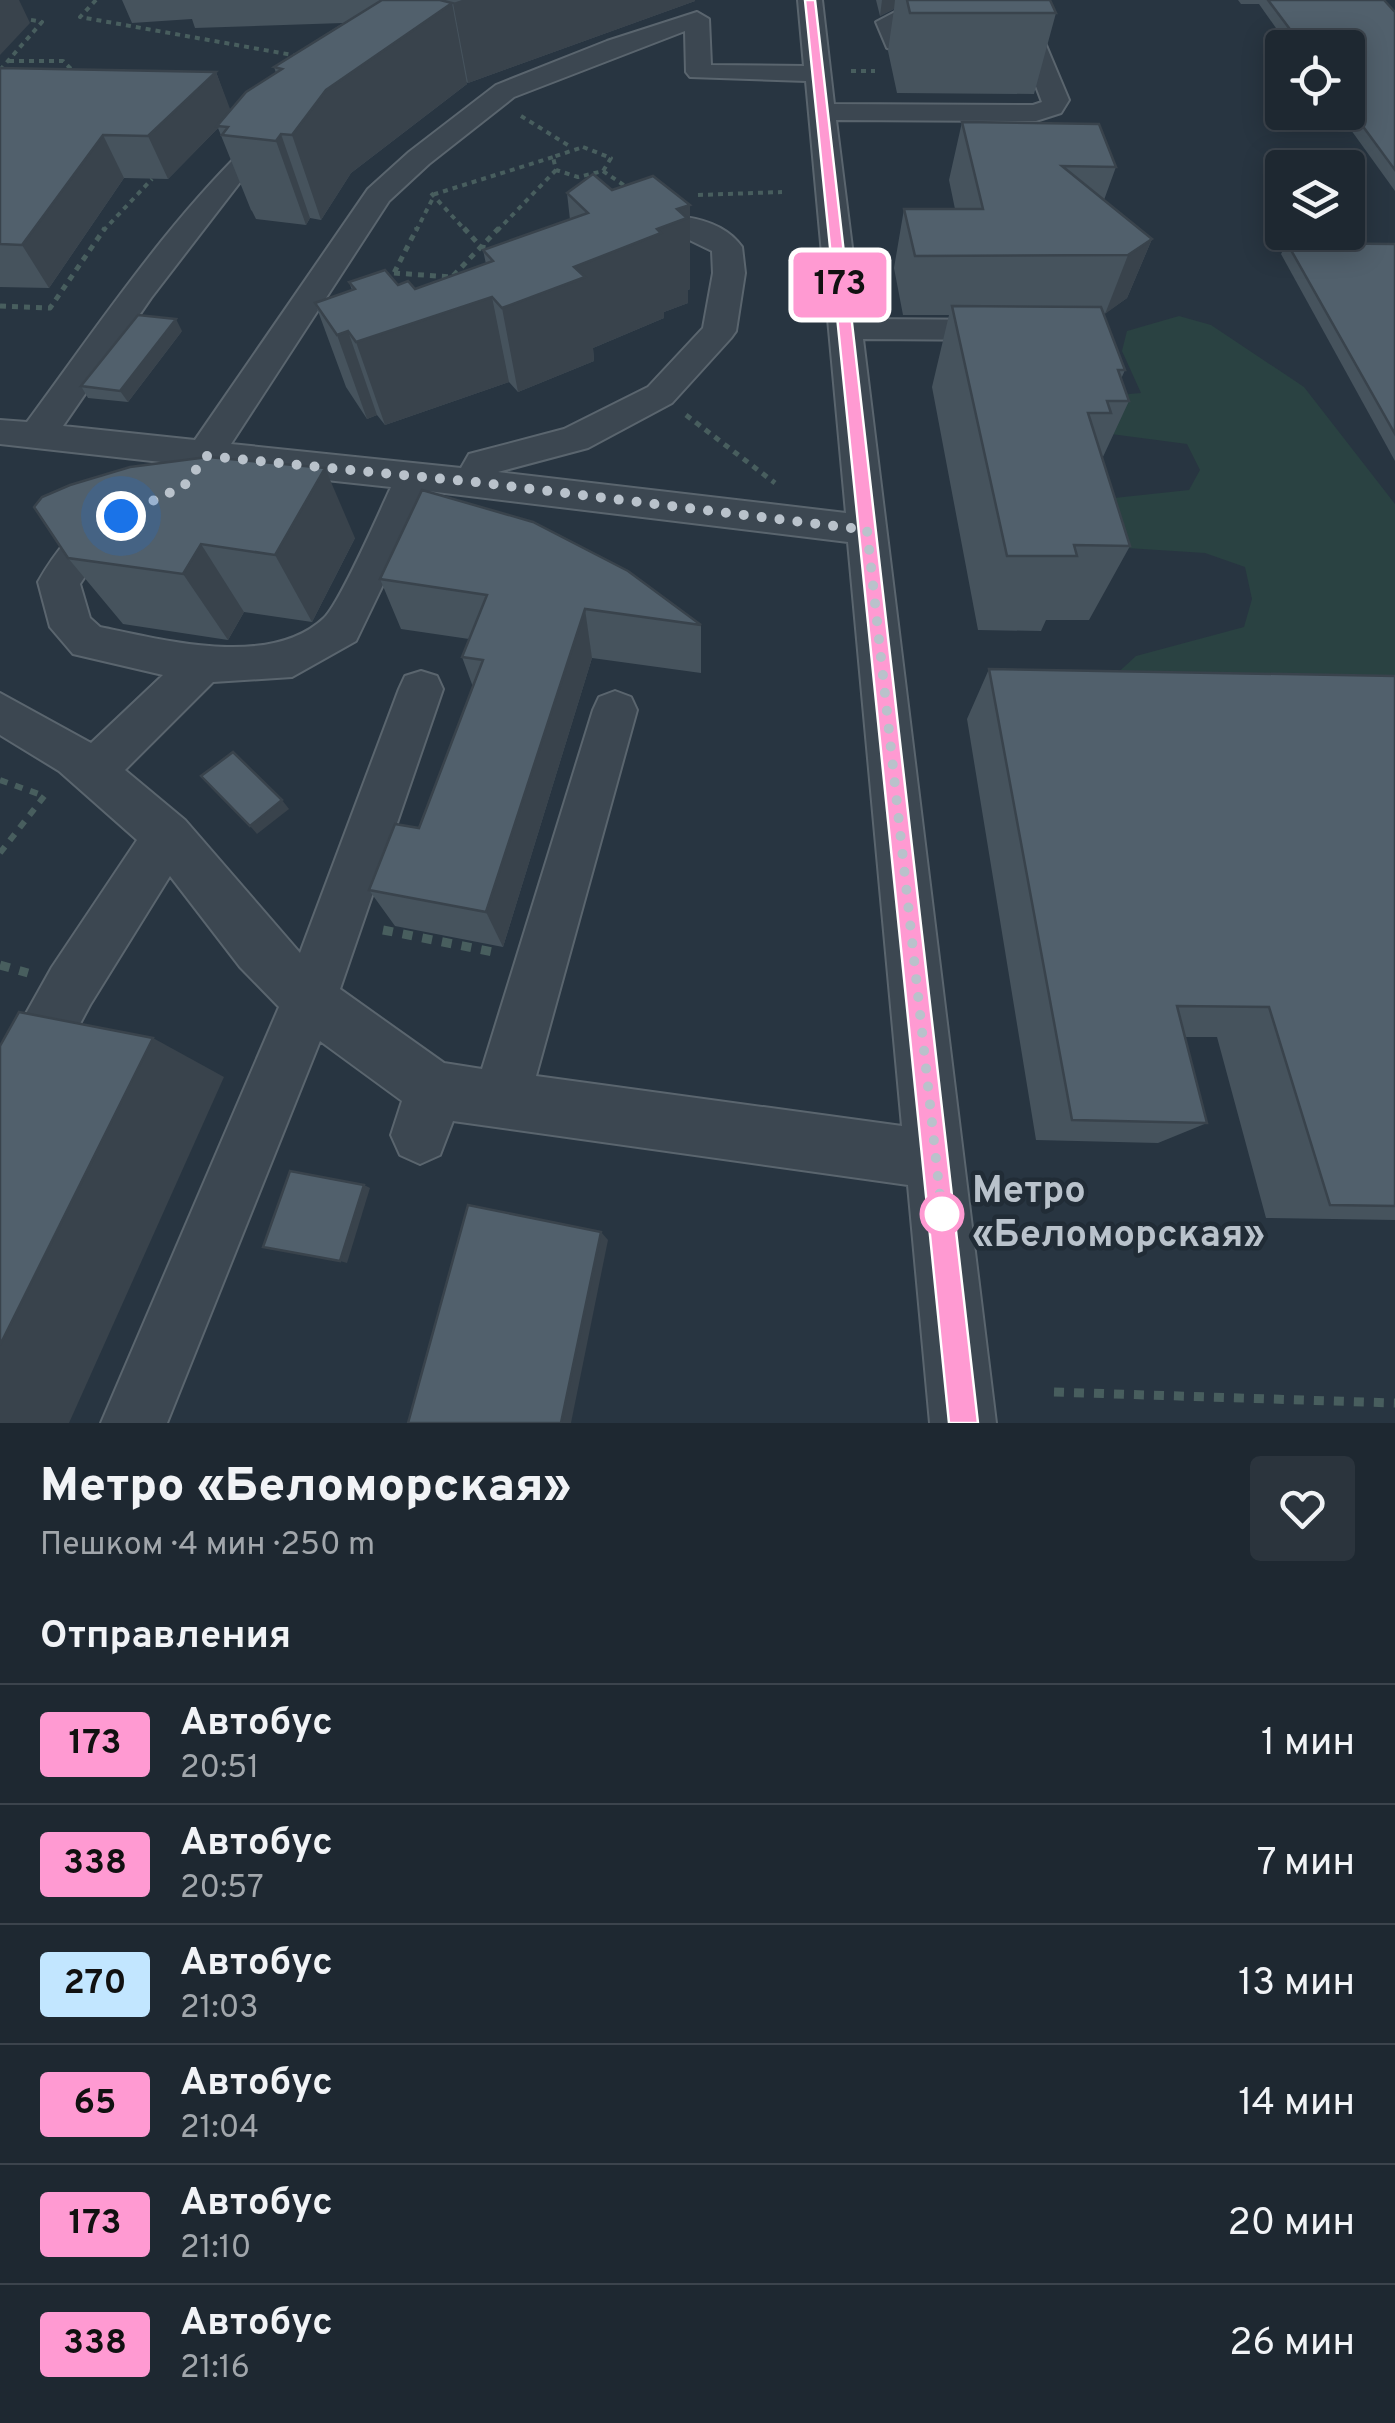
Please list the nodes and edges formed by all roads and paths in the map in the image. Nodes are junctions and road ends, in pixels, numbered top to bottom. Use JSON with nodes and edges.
{"nodes":[{"id":1,"x":96,"y":0,"type":"edge"},
{"id":2,"x":810,"y":0,"type":"edge"},
{"id":3,"x":1019,"y":10,"type":"edge"},
{"id":4,"x":14,"y":17,"type":"dead end"},
{"id":5,"x":967,"y":44,"type":"edge"},
{"id":6,"x":1003,"y":45,"type":"edge"},
{"id":7,"x":1033,"y":45,"type":"junction"},
{"id":8,"x":302,"y":57,"type":"edge"},
{"id":9,"x":8,"y":60,"type":"junction"},
{"id":10,"x":0,"y":70,"type":"edge"},
{"id":11,"x":874,"y":71,"type":"dead end"},
{"id":12,"x":68,"y":84,"type":"edge"},
{"id":13,"x":828,"y":86,"type":"junction"},
{"id":14,"x":487,"y":105,"type":"junction"},
{"id":15,"x":296,"y":113,"type":"edge"},
{"id":16,"x":571,"y":147,"type":"junction"},
{"id":17,"x":553,"y":157,"type":"junction"},
{"id":18,"x":556,"y":170,"type":"junction"},
{"id":19,"x":603,"y":171,"type":"junction"},
{"id":20,"x":152,"y":179,"type":"dead end"},
{"id":21,"x":782,"y":192,"type":"dead end"},
{"id":22,"x":435,"y":194,"type":"junction"},
{"id":23,"x":694,"y":195,"type":"dead end"},
{"id":24,"x":641,"y":196,"type":"edge"},
{"id":25,"x":608,"y":232,"type":"edge"},
{"id":26,"x":481,"y":247,"type":"junction"},
{"id":27,"x":500,"y":249,"type":"edge"},
{"id":28,"x":394,"y":273,"type":"junction"},
{"id":29,"x":322,"y":280,"type":"junction"},
{"id":30,"x":0,"y":306,"type":"edge"},
{"id":31,"x":846,"y":329,"type":"junction"},
{"id":32,"x":1037,"y":330,"type":"edge"},
{"id":33,"x":284,"y":338,"type":"junction"},
{"id":34,"x":322,"y":338,"type":"edge"},
{"id":35,"x":660,"y":395,"type":"junction"},
{"id":36,"x":18,"y":434,"type":"edge"},
{"id":37,"x":206,"y":456,"type":"junction"},
{"id":38,"x":416,"y":476,"type":"junction"},
{"id":39,"x":475,"y":482,"type":"junction"},
{"id":40,"x":778,"y":485,"type":"dead end"},
{"id":41,"x":867,"y":530,"type":"junction"},
{"id":42,"x":202,"y":665,"type":"junction"},
{"id":43,"x":421,"y":689,"type":"dead end"},
{"id":44,"x":615,"y":710,"type":"dead end"},
{"id":45,"x":0,"y":712,"type":"edge"},
{"id":46,"x":70,"y":775,"type":"junction"},
{"id":47,"x":0,"y":780,"type":"edge"},
{"id":48,"x":168,"y":836,"type":"junction"},
{"id":49,"x":0,"y":853,"type":"edge"},
{"id":50,"x":337,"y":921,"type":"junction"},
{"id":51,"x":542,"y":962,"type":"junction"},
{"id":52,"x":309,"y":1000,"type":"junction"},
{"id":53,"x":501,"y":1100,"type":"junction"},
{"id":54,"x":0,"y":1116,"type":"edge"},
{"id":55,"x":936,"y":1158,"type":"junction"},
{"id":56,"x":1054,"y":1392,"type":"dead end"},
{"id":57,"x":1395,"y":1403,"type":"edge"},
{"id":58,"x":134,"y":1423,"type":"edge"},
{"id":59,"x":964,"y":1423,"type":"edge"}],
"edges":[{"from":1,"to":8,"type":"path"},
{"from":2,"to":13,"type":"street"},
{"from":3,"to":5,"type":"street"},
{"from":3,"to":7,"type":"street"},
{"from":4,"to":9,"type":"path"},
{"from":6,"to":7,"type":"street"},
{"from":7,"to":13,"type":"street"},
{"from":9,"to":10,"type":"path"},
{"from":9,"to":12,"type":"path"},
{"from":11,"to":13,"type":"path"},
{"from":13,"to":14,"type":"street"},
{"from":13,"to":31,"type":"street"},
{"from":14,"to":16,"type":"path"},
{"from":14,"to":29,"type":"street"},
{"from":15,"to":36,"type":"street"},
{"from":16,"to":17,"type":"path"},
{"from":16,"to":19,"type":"path"},
{"from":17,"to":18,"type":"path"},
{"from":17,"to":22,"type":"path"},
{"from":18,"to":19,"type":"path"},
{"from":18,"to":26,"type":"path"},
{"from":19,"to":24,"type":"path"},
{"from":20,"to":30,"type":"path"},
{"from":21,"to":23,"type":"path"},
{"from":22,"to":26,"type":"path"},
{"from":22,"to":28,"type":"path"},
{"from":25,"to":35,"type":"street"},
{"from":26,"to":27,"type":"path"},
{"from":26,"to":28,"type":"path"},
{"from":28,"to":29,"type":"path"},
{"from":29,"to":33,"type":"street"},
{"from":31,"to":32,"type":"street"},
{"from":31,"to":41,"type":"street"},
{"from":33,"to":34,"type":"street"},
{"from":33,"to":37,"type":"street"},
{"from":35,"to":39,"type":"street"},
{"from":35,"to":40,"type":"path"},
{"from":36,"to":37,"type":"street"},
{"from":37,"to":38,"type":"street"},
{"from":37,"to":42,"type":"street"},
{"from":38,"to":39,"type":"street"},
{"from":38,"to":42,"type":"street"},
{"from":39,"to":41,"type":"street"},
{"from":41,"to":55,"type":"street"},
{"from":42,"to":46,"type":"street"},
{"from":43,"to":50,"type":"street"},
{"from":44,"to":51,"type":"street"},
{"from":45,"to":46,"type":"street"},
{"from":46,"to":47,"type":"path"},
{"from":46,"to":48,"type":"street"},
{"from":46,"to":49,"type":"path"},
{"from":48,"to":52,"type":"street"},
{"from":48,"to":54,"type":"street"},
{"from":50,"to":51,"type":"path"},
{"from":50,"to":52,"type":"street"},
{"from":51,"to":53,"type":"street"},
{"from":52,"to":53,"type":"street"},
{"from":52,"to":58,"type":"street"},
{"from":53,"to":55,"type":"street"},
{"from":55,"to":59,"type":"street"},
{"from":56,"to":57,"type":"path"}]}
